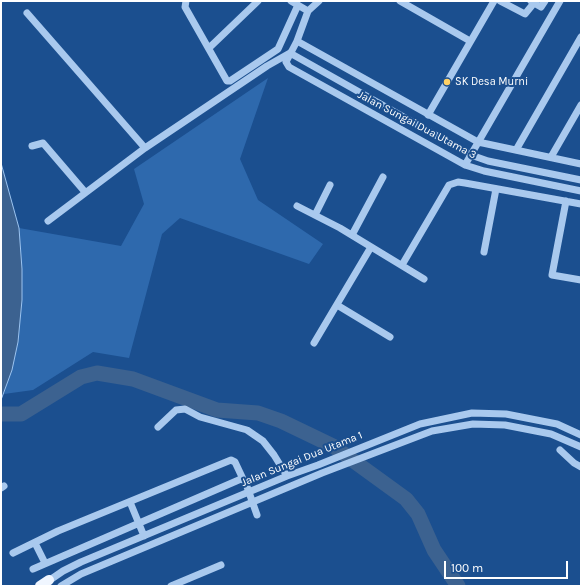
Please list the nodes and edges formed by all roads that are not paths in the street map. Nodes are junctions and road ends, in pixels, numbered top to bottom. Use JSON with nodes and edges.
{"nodes":[{"id":1,"x":186,"y":1,"type":"edge"},
{"id":2,"x":258,"y":1,"type":"edge"},
{"id":3,"x":291,"y":1,"type":"edge"},
{"id":4,"x":319,"y":1,"type":"edge"},
{"id":5,"x":400,"y":1,"type":"edge"},
{"id":6,"x":494,"y":1,"type":"edge"},
{"id":7,"x":500,"y":1,"type":"edge"},
{"id":8,"x":560,"y":1,"type":"edge"},
{"id":9,"x":533,"y":2,"type":"edge"},
{"id":10,"x":543,"y":4,"type":"edge"},
{"id":11,"x":298,"y":5,"type":"junction"},
{"id":12,"x":308,"y":11,"type":"junction"},
{"id":13,"x":27,"y":13,"type":"dead end"},
{"id":14,"x":552,"y":15,"type":"junction"},
{"id":15,"x":581,"y":37,"type":"edge"},
{"id":16,"x":298,"y":41,"type":"junction"},
{"id":17,"x":470,"y":41,"type":"junction"},
{"id":18,"x":209,"y":48,"type":"junction"},
{"id":19,"x":290,"y":53,"type":"junction"},
{"id":20,"x":581,"y":105,"type":"edge"},
{"id":21,"x":428,"y":115,"type":"junction"},
{"id":22,"x":478,"y":142,"type":"junction"},
{"id":23,"x":32,"y":146,"type":"dead end"},
{"id":24,"x":144,"y":148,"type":"junction"},
{"id":25,"x":516,"y":150,"type":"junction"},
{"id":26,"x":471,"y":154,"type":"junction"},
{"id":27,"x":551,"y":157,"type":"junction"},
{"id":28,"x":581,"y":164,"type":"edge"},
{"id":29,"x":465,"y":165,"type":"junction"},
{"id":30,"x":383,"y":177,"type":"dead end"},
{"id":31,"x":581,"y":180,"type":"edge"},
{"id":32,"x":330,"y":185,"type":"dead end"},
{"id":33,"x":496,"y":189,"type":"junction"},
{"id":34,"x":581,"y":191,"type":"edge"},
{"id":35,"x":85,"y":192,"type":"junction"},
{"id":36,"x":566,"y":201,"type":"junction"},
{"id":37,"x":581,"y":204,"type":"edge"},
{"id":38,"x":297,"y":206,"type":"dead end"},
{"id":39,"x":314,"y":215,"type":"junction"},
{"id":40,"x":48,"y":221,"type":"dead end"},
{"id":41,"x":352,"y":236,"type":"junction"},
{"id":42,"x":371,"y":247,"type":"junction"},
{"id":43,"x":484,"y":252,"type":"dead end"},
{"id":44,"x":402,"y":265,"type":"junction"},
{"id":45,"x":424,"y":279,"type":"dead end"},
{"id":46,"x":581,"y":280,"type":"edge"},
{"id":47,"x":337,"y":305,"type":"junction"},
{"id":48,"x":390,"y":337,"type":"dead end"},
{"id":49,"x":314,"y":343,"type":"dead end"},
{"id":50,"x":158,"y":427,"type":"dead end"},
{"id":51,"x":581,"y":435,"type":"edge"},
{"id":52,"x":581,"y":447,"type":"edge"},
{"id":53,"x":560,"y":450,"type":"dead end"},
{"id":54,"x":581,"y":467,"type":"edge"},
{"id":55,"x":287,"y":476,"type":"junction"},
{"id":56,"x":244,"y":479,"type":"junction"},
{"id":57,"x":249,"y":492,"type":"junction"},
{"id":58,"x":130,"y":502,"type":"junction"},
{"id":59,"x":253,"y":502,"type":"junction"},
{"id":60,"x":258,"y":515,"type":"dead end"},
{"id":61,"x":138,"y":523,"type":"junction"},
{"id":62,"x":144,"y":536,"type":"junction"},
{"id":63,"x":35,"y":543,"type":"junction"},
{"id":64,"x":13,"y":553,"type":"dead end"},
{"id":65,"x":45,"y":563,"type":"junction"},
{"id":66,"x":221,"y":565,"type":"dead end"},
{"id":67,"x":33,"y":568,"type":"dead end"},
{"id":68,"x":46,"y":583,"type":"edge"},
{"id":69,"x":40,"y":586,"type":"edge"},
{"id":70,"x":61,"y":586,"type":"edge"},
{"id":71,"x":171,"y":586,"type":"edge"}],
"edges":[{"from":1,"to":18,"type":"street"},
{"from":2,"to":18,"type":"street"},
{"from":3,"to":11,"type":"street"},
{"from":4,"to":12,"type":"street"},
{"from":5,"to":17,"type":"street"},
{"from":6,"to":17,"type":"street"},
{"from":7,"to":9,"type":"street"},
{"from":8,"to":14,"type":"street"},
{"from":9,"to":10,"type":"street"},
{"from":10,"to":14,"type":"street"},
{"from":11,"to":12,"type":"street"},
{"from":11,"to":18,"type":"street"},
{"from":12,"to":16,"type":"street"},
{"from":13,"to":24,"type":"street"},
{"from":14,"to":22,"type":"street"},
{"from":15,"to":25,"type":"street"},
{"from":16,"to":19,"type":"street"},
{"from":16,"to":21,"type":"street"},
{"from":17,"to":21,"type":"street"},
{"from":19,"to":24,"type":"street"},
{"from":19,"to":26,"type":"street","name":"Jalan Sungai Dua Utama 3"},
{"from":19,"to":29,"type":"street","name":"Jalan Sungai Dua Utama 3"},
{"from":20,"to":27,"type":"street"},
{"from":21,"to":22,"type":"street"},
{"from":22,"to":25,"type":"street"},
{"from":22,"to":26,"type":"street"},
{"from":23,"to":35,"type":"street"},
{"from":24,"to":35,"type":"street"},
{"from":25,"to":27,"type":"street"},
{"from":26,"to":29,"type":"street"},
{"from":26,"to":31,"type":"street","name":"Jalan Sungai Dua Utama 3"},
{"from":27,"to":28,"type":"street"},
{"from":29,"to":34,"type":"street","name":"Jalan Sungai Dua Utama 3"},
{"from":30,"to":41,"type":"street"},
{"from":32,"to":39,"type":"street"},
{"from":33,"to":36,"type":"street"},
{"from":33,"to":43,"type":"street"},
{"from":33,"to":44,"type":"street"},
{"from":35,"to":40,"type":"street"},
{"from":36,"to":37,"type":"street"},
{"from":36,"to":46,"type":"street"},
{"from":38,"to":39,"type":"street"},
{"from":39,"to":41,"type":"street"},
{"from":41,"to":42,"type":"street"},
{"from":42,"to":44,"type":"street"},
{"from":42,"to":47,"type":"street"},
{"from":44,"to":45,"type":"street"},
{"from":47,"to":48,"type":"street"},
{"from":47,"to":49,"type":"street"},
{"from":50,"to":55,"type":"street"},
{"from":51,"to":55,"type":"street","name":"Jalan Sungai Dua Utama 1"},
{"from":52,"to":59,"type":"street","name":"Jalan Sungai Dua Utama 1"},
{"from":53,"to":54,"type":"street"},
{"from":55,"to":57,"type":"street","name":"Jalan Sungai Dua Utama 1"},
{"from":56,"to":57,"type":"street"},
{"from":56,"to":58,"type":"street"},
{"from":56,"to":61,"type":"street"},
{"from":57,"to":59,"type":"street"},
{"from":57,"to":62,"type":"street","name":"Jalan Sungai Dua Utama 1"},
{"from":58,"to":61,"type":"street"},
{"from":58,"to":63,"type":"street"},
{"from":59,"to":60,"type":"street"},
{"from":59,"to":70,"type":"street","name":"Jalan Sungai Dua Utama 1"},
{"from":61,"to":62,"type":"street"},
{"from":61,"to":65,"type":"street"},
{"from":62,"to":68,"type":"street","name":"Jalan Sungai Dua Utama 1"},
{"from":63,"to":64,"type":"street"},
{"from":63,"to":65,"type":"street"},
{"from":65,"to":67,"type":"street"},
{"from":66,"to":71,"type":"street"},
{"from":68,"to":69,"type":"main road"}]}
